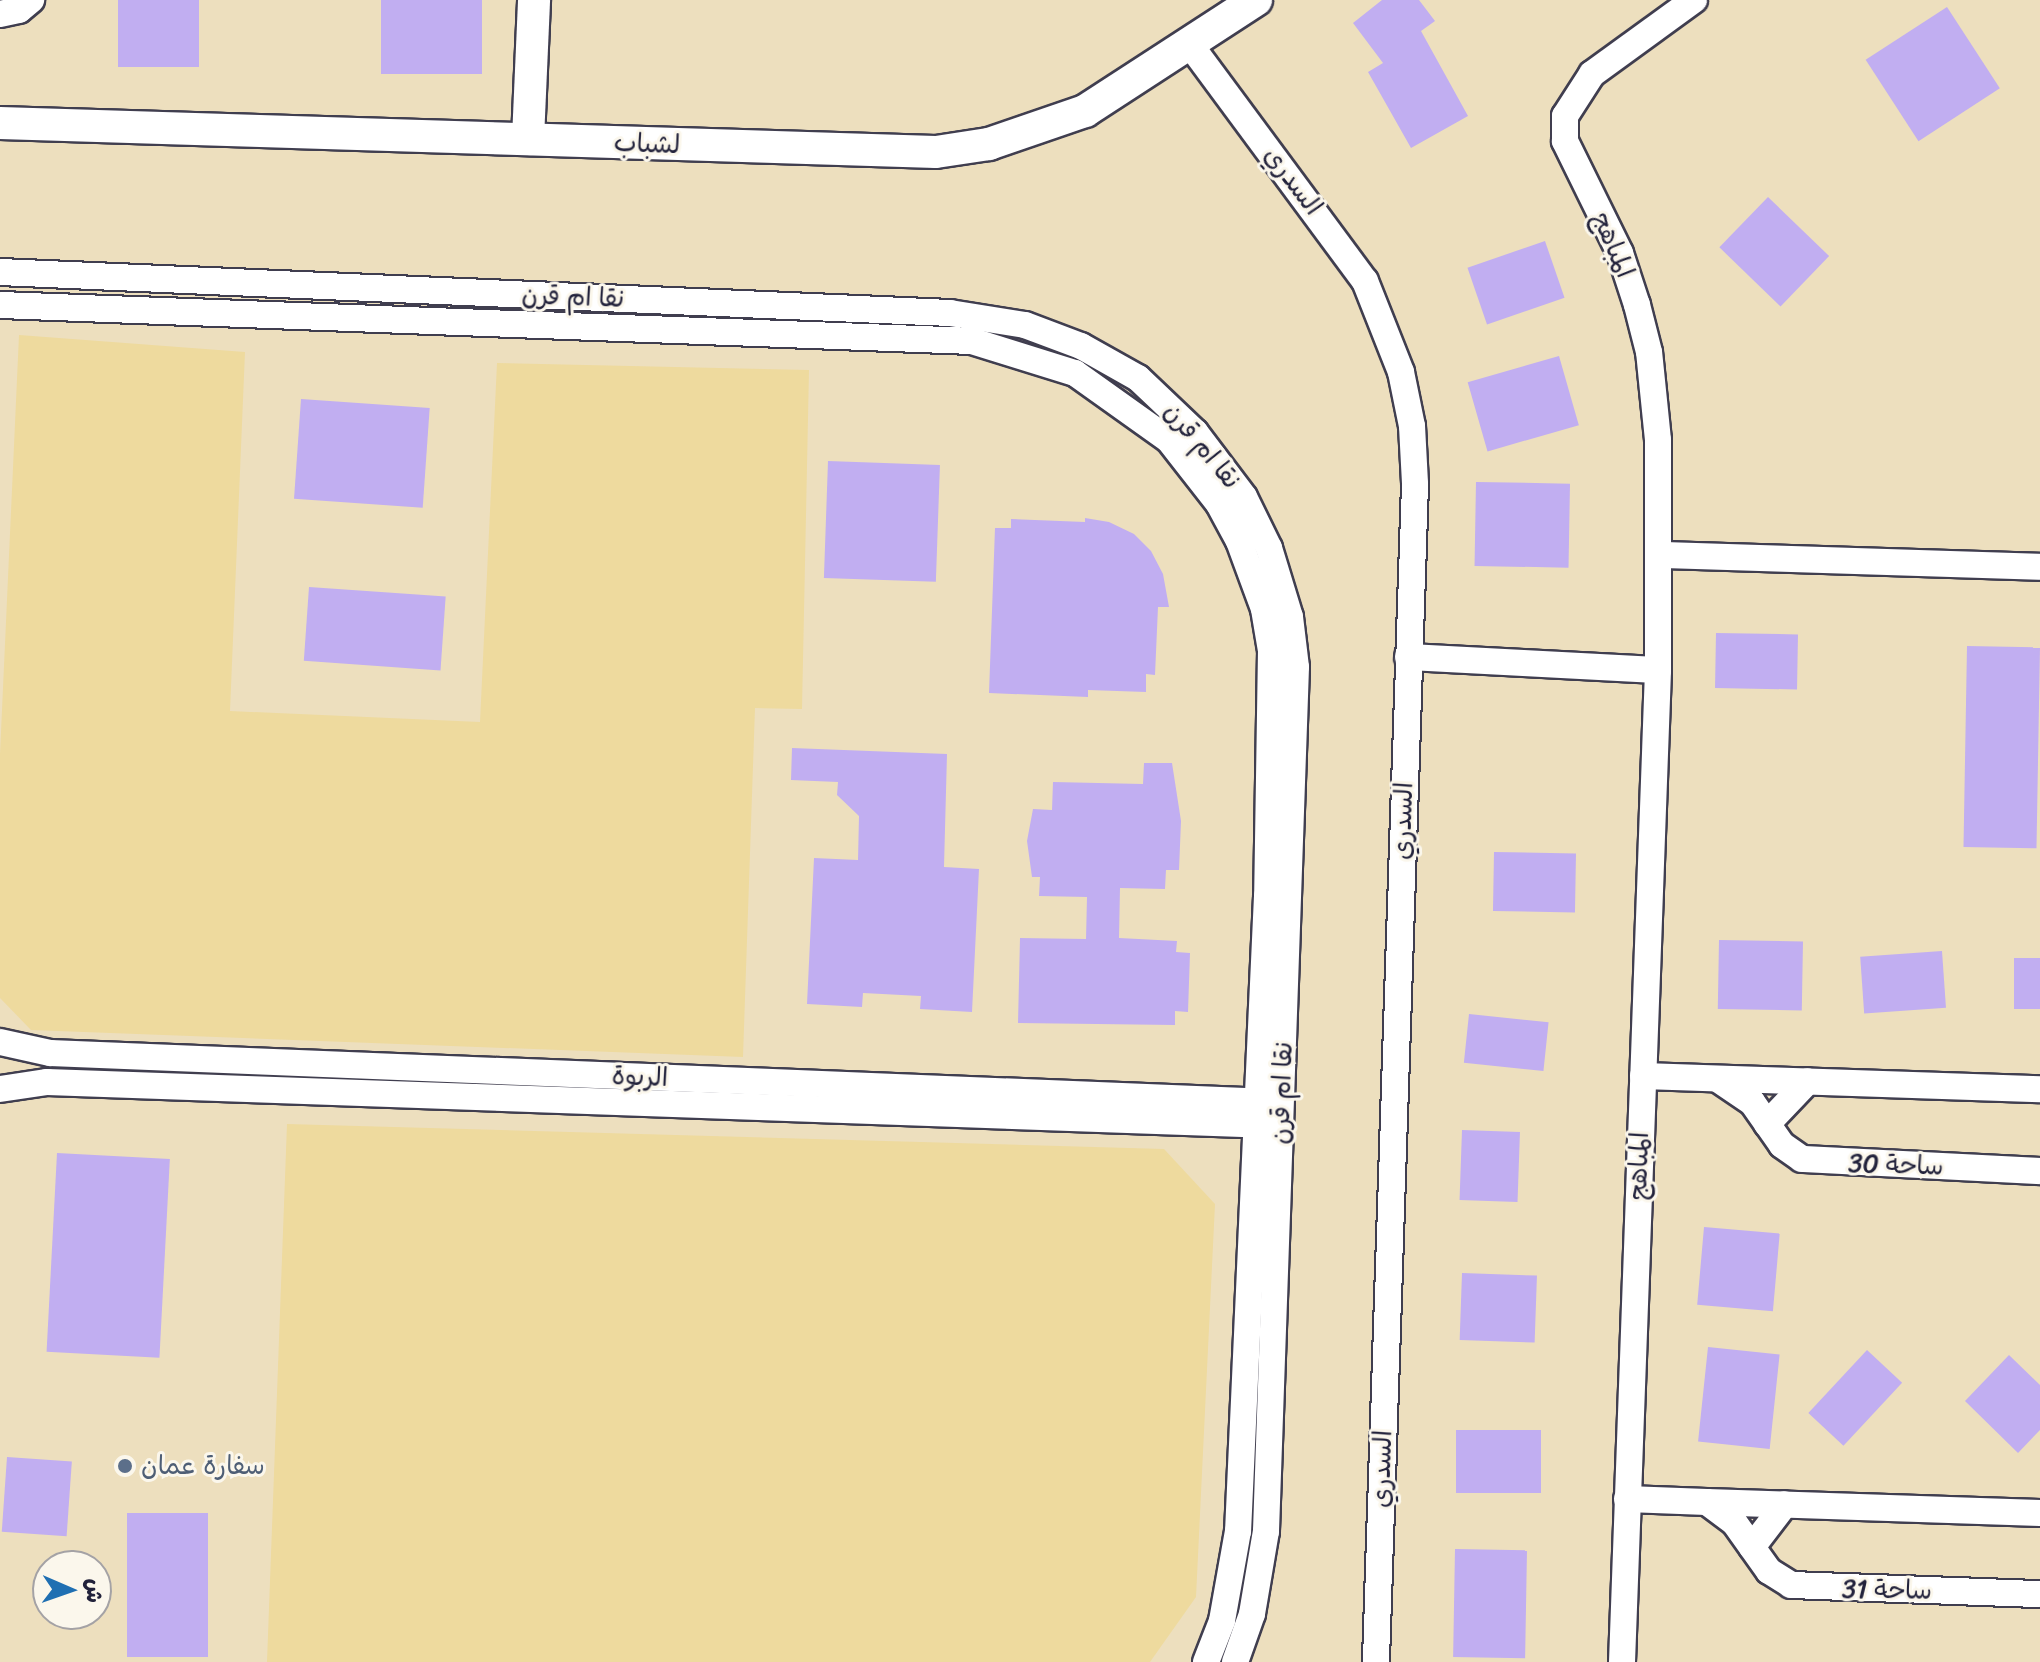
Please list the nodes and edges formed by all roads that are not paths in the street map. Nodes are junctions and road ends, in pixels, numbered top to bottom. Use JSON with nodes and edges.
{"nodes":[{"id":1,"x":31,"y":0,"type":"edge"},
{"id":2,"x":534,"y":0,"type":"edge"},
{"id":3,"x":1256,"y":0,"type":"edge"},
{"id":4,"x":1694,"y":0,"type":"edge"},
{"id":5,"x":0,"y":14,"type":"edge"},
{"id":6,"x":1191,"y":46,"type":"junction"},
{"id":7,"x":0,"y":123,"type":"edge"},
{"id":8,"x":528,"y":139,"type":"junction"},
{"id":9,"x":0,"y":272,"type":"edge"},
{"id":10,"x":0,"y":305,"type":"edge"},
{"id":11,"x":1661,"y":555,"type":"junction"},
{"id":12,"x":2040,"y":567,"type":"edge"},
{"id":13,"x":1408,"y":657,"type":"junction"},
{"id":14,"x":1658,"y":670,"type":"junction"},
{"id":15,"x":0,"y":1042,"type":"edge"},
{"id":16,"x":1643,"y":1076,"type":"junction"},
{"id":17,"x":1716,"y":1078,"type":"junction"},
{"id":18,"x":1808,"y":1081,"type":"junction"},
{"id":19,"x":0,"y":1089,"type":"edge"},
{"id":20,"x":2040,"y":1089,"type":"edge"},
{"id":21,"x":1267,"y":1114,"type":"junction"},
{"id":22,"x":1767,"y":1124,"type":"junction"},
{"id":23,"x":2040,"y":1171,"type":"edge"},
{"id":24,"x":1627,"y":1499,"type":"junction"},
{"id":25,"x":1707,"y":1502,"type":"junction"},
{"id":26,"x":1785,"y":1504,"type":"junction"},
{"id":27,"x":2040,"y":1513,"type":"edge"},
{"id":28,"x":1752,"y":1547,"type":"junction"},
{"id":29,"x":2040,"y":1594,"type":"edge"},
{"id":30,"x":1206,"y":1662,"type":"edge"},
{"id":31,"x":1235,"y":1662,"type":"edge"},
{"id":32,"x":1376,"y":1662,"type":"edge"},
{"id":33,"x":1622,"y":1662,"type":"edge"}],
"edges":[{"from":1,"to":5,"type":"street"},
{"from":2,"to":8,"type":"street"},
{"from":3,"to":6,"type":"street","name":"لشباب"},
{"from":4,"to":11,"type":"street","name":"المباهج"},
{"from":6,"to":8,"type":"street","name":"لشباب"},
{"from":6,"to":13,"type":"street","name":"السدري"},
{"from":7,"to":8,"type":"street","name":"لشباب"},
{"from":9,"to":21,"type":"street","name":"نقا ام قرن"},
{"from":10,"to":21,"type":"street","name":"نقا ام قرن"},
{"from":11,"to":12,"type":"street"},
{"from":11,"to":14,"type":"street","name":"المباهج"},
{"from":13,"to":14,"type":"street"},
{"from":13,"to":32,"type":"street","name":"السدري"},
{"from":14,"to":16,"type":"street","name":"المباهج"},
{"from":15,"to":21,"type":"street","name":"الربوة"},
{"from":16,"to":17,"type":"street"},
{"from":16,"to":24,"type":"street","name":"المباهج"},
{"from":17,"to":18,"type":"street"},
{"from":17,"to":22,"type":"street","name":"ساحة 30"},
{"from":18,"to":20,"type":"street"},
{"from":18,"to":22,"type":"street"},
{"from":19,"to":21,"type":"street","name":"الربوة"},
{"from":21,"to":30,"type":"street","name":"نقا ام قرن"},
{"from":21,"to":31,"type":"street","name":"نقا ام قرن"},
{"from":22,"to":23,"type":"street","name":"ساحة 30"},
{"from":24,"to":25,"type":"street"},
{"from":24,"to":33,"type":"street","name":"المباهج"},
{"from":25,"to":26,"type":"street"},
{"from":25,"to":28,"type":"street","name":"ساحة 31"},
{"from":26,"to":27,"type":"street"},
{"from":26,"to":28,"type":"street"},
{"from":28,"to":29,"type":"street","name":"ساحة 31"}]}
